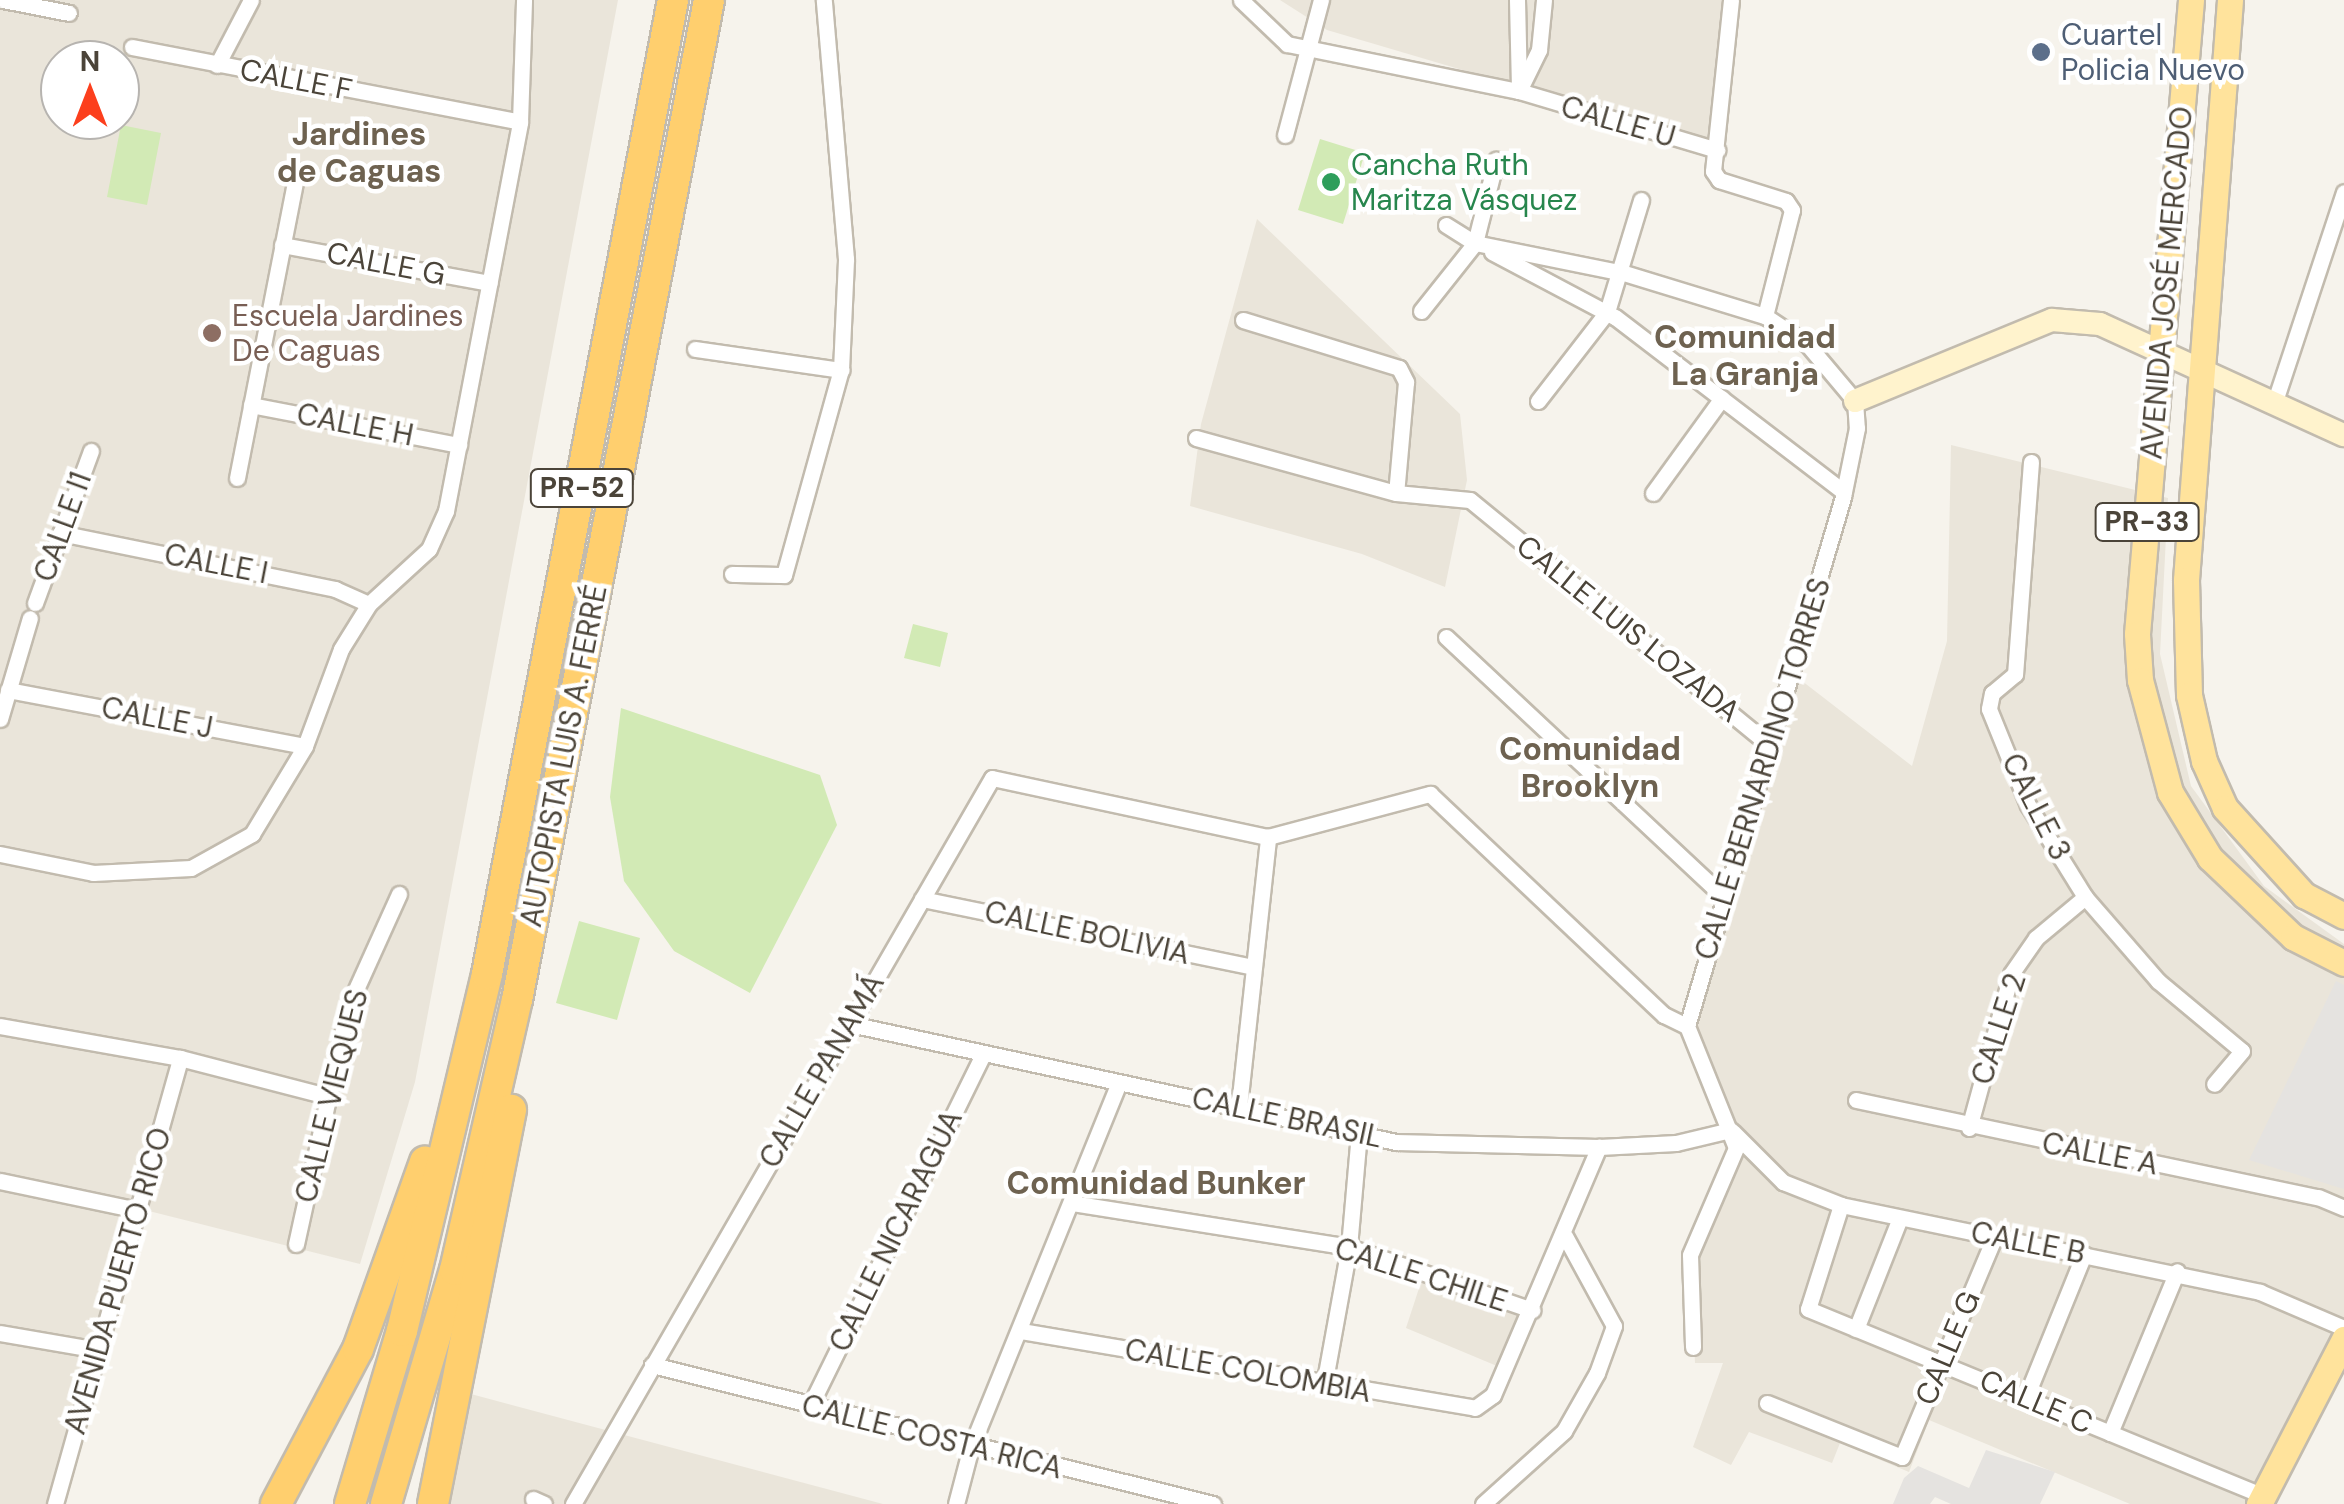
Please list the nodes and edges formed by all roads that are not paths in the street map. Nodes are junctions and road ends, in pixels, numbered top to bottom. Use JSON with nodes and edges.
{"nodes":[{"id":1,"x":3,"y":0,"type":"edge"},
{"id":2,"x":251,"y":0,"type":"edge"},
{"id":3,"x":524,"y":0,"type":"edge"},
{"id":4,"x":672,"y":0,"type":"edge"},
{"id":5,"x":710,"y":0,"type":"edge"},
{"id":6,"x":824,"y":0,"type":"edge"},
{"id":7,"x":1241,"y":0,"type":"edge"},
{"id":8,"x":1322,"y":0,"type":"edge"},
{"id":9,"x":1517,"y":0,"type":"edge"},
{"id":10,"x":1544,"y":0,"type":"edge"},
{"id":11,"x":1731,"y":0,"type":"edge"},
{"id":12,"x":2191,"y":0,"type":"edge"},
{"id":13,"x":2230,"y":0,"type":"edge"},
{"id":14,"x":70,"y":13,"type":"dead end"},
{"id":15,"x":140,"y":49,"type":"edge"},
{"id":16,"x":1312,"y":51,"type":"junction"},
{"id":17,"x":217,"y":65,"type":"junction"},
{"id":18,"x":1519,"y":91,"type":"junction"},
{"id":19,"x":520,"y":122,"type":"junction"},
{"id":20,"x":1285,"y":135,"type":"dead end"},
{"id":21,"x":1717,"y":150,"type":"junction"},
{"id":22,"x":1496,"y":160,"type":"dead end"},
{"id":23,"x":297,"y":171,"type":"dead end"},
{"id":24,"x":2344,"y":192,"type":"edge"},
{"id":25,"x":1641,"y":200,"type":"dead end"},
{"id":26,"x":2340,"y":215,"type":"edge"},
{"id":27,"x":1446,"y":226,"type":"dead end"},
{"id":28,"x":1475,"y":243,"type":"junction"},
{"id":29,"x":282,"y":245,"type":"junction"},
{"id":30,"x":1624,"y":273,"type":"junction"},
{"id":31,"x":490,"y":283,"type":"junction"},
{"id":32,"x":1422,"y":312,"type":"dead end"},
{"id":33,"x":1607,"y":312,"type":"junction"},
{"id":34,"x":1765,"y":316,"type":"junction"},
{"id":35,"x":1243,"y":320,"type":"dead end"},
{"id":36,"x":695,"y":350,"type":"dead end"},
{"id":37,"x":2161,"y":350,"type":"junction"},
{"id":38,"x":841,"y":370,"type":"junction"},
{"id":39,"x":2206,"y":370,"type":"junction"},
{"id":40,"x":1722,"y":398,"type":"junction"},
{"id":41,"x":1538,"y":402,"type":"dead end"},
{"id":42,"x":1855,"y":402,"type":"junction"},
{"id":43,"x":2274,"y":404,"type":"junction"},
{"id":44,"x":251,"y":405,"type":"junction"},
{"id":45,"x":2344,"y":435,"type":"edge"},
{"id":46,"x":1196,"y":438,"type":"dead end"},
{"id":47,"x":459,"y":445,"type":"junction"},
{"id":48,"x":91,"y":451,"type":"dead end"},
{"id":49,"x":2031,"y":462,"type":"dead end"},
{"id":50,"x":237,"y":478,"type":"dead end"},
{"id":51,"x":1844,"y":492,"type":"junction"},
{"id":52,"x":1396,"y":493,"type":"junction"},
{"id":53,"x":1653,"y":493,"type":"dead end"},
{"id":54,"x":60,"y":533,"type":"junction"},
{"id":55,"x":732,"y":574,"type":"dead end"},
{"id":56,"x":369,"y":604,"type":"junction"},
{"id":57,"x":1446,"y":637,"type":"dead end"},
{"id":58,"x":8,"y":690,"type":"junction"},
{"id":59,"x":0,"y":719,"type":"edge"},
{"id":60,"x":305,"y":746,"type":"junction"},
{"id":61,"x":1771,"y":746,"type":"junction"},
{"id":62,"x":1268,"y":837,"type":"junction"},
{"id":63,"x":0,"y":854,"type":"edge"},
{"id":64,"x":398,"y":894,"type":"dead end"},
{"id":65,"x":1724,"y":897,"type":"junction"},
{"id":66,"x":2085,"y":897,"type":"junction"},
{"id":67,"x":922,"y":899,"type":"junction"},
{"id":68,"x":2344,"y":916,"type":"edge"},
{"id":69,"x":2344,"y":963,"type":"edge"},
{"id":70,"x":1252,"y":967,"type":"junction"},
{"id":71,"x":487,"y":974,"type":"junction"},
{"id":72,"x":517,"y":1000,"type":"junction"},
{"id":73,"x":850,"y":1024,"type":"junction"},
{"id":74,"x":0,"y":1026,"type":"edge"},
{"id":75,"x":1687,"y":1026,"type":"junction"},
{"id":76,"x":983,"y":1055,"type":"junction"},
{"id":77,"x":180,"y":1058,"type":"junction"},
{"id":78,"x":1119,"y":1083,"type":"junction"},
{"id":79,"x":2214,"y":1084,"type":"dead end"},
{"id":80,"x":327,"y":1096,"type":"junction"},
{"id":81,"x":1856,"y":1100,"type":"dead end"},
{"id":82,"x":1239,"y":1106,"type":"junction"},
{"id":83,"x":1968,"y":1128,"type":"junction"},
{"id":84,"x":1730,"y":1130,"type":"junction"},
{"id":85,"x":1359,"y":1134,"type":"junction"},
{"id":86,"x":1599,"y":1147,"type":"junction"},
{"id":87,"x":0,"y":1181,"type":"edge"},
{"id":88,"x":1072,"y":1203,"type":"junction"},
{"id":89,"x":1841,"y":1205,"type":"junction"},
{"id":90,"x":2344,"y":1208,"type":"edge"},
{"id":91,"x":138,"y":1210,"type":"junction"},
{"id":92,"x":1900,"y":1218,"type":"junction"},
{"id":93,"x":1566,"y":1236,"type":"junction"},
{"id":94,"x":1994,"y":1238,"type":"junction"},
{"id":95,"x":296,"y":1244,"type":"dead end"},
{"id":96,"x":1349,"y":1248,"type":"junction"},
{"id":97,"x":2084,"y":1254,"type":"junction"},
{"id":98,"x":2177,"y":1271,"type":"junction"},
{"id":99,"x":1532,"y":1310,"type":"junction"},
{"id":100,"x":2344,"y":1328,"type":"edge"},
{"id":101,"x":1856,"y":1329,"type":"junction"},
{"id":102,"x":1021,"y":1332,"type":"junction"},
{"id":103,"x":0,"y":1333,"type":"edge"},
{"id":104,"x":2344,"y":1340,"type":"edge"},
{"id":105,"x":1693,"y":1346,"type":"dead end"},
{"id":106,"x":98,"y":1350,"type":"junction"},
{"id":107,"x":1942,"y":1362,"type":"junction"},
{"id":108,"x":652,"y":1365,"type":"junction"},
{"id":109,"x":1324,"y":1385,"type":"junction"},
{"id":110,"x":2026,"y":1397,"type":"junction"},
{"id":111,"x":1767,"y":1402,"type":"dead end"},
{"id":112,"x":809,"y":1408,"type":"junction"},
{"id":113,"x":2110,"y":1433,"type":"junction"},
{"id":114,"x":970,"y":1447,"type":"junction"},
{"id":115,"x":2262,"y":1500,"type":"edge"},
{"id":116,"x":56,"y":1504,"type":"edge"},
{"id":117,"x":276,"y":1504,"type":"edge"},
{"id":118,"x":350,"y":1504,"type":"edge"},
{"id":119,"x":386,"y":1504,"type":"edge"},
{"id":120,"x":433,"y":1504,"type":"edge"},
{"id":121,"x":572,"y":1504,"type":"edge"},
{"id":122,"x":956,"y":1504,"type":"edge"},
{"id":123,"x":1212,"y":1504,"type":"edge"},
{"id":124,"x":1482,"y":1504,"type":"edge"}],
"edges":[{"from":1,"to":14,"type":"street"},
{"from":2,"to":17,"type":"street"},
{"from":3,"to":19,"type":"street"},
{"from":4,"to":71,"type":"highway","name":"AUTOPISTA LUIS A. FERRÉ","number":"PR-52"},
{"from":5,"to":72,"type":"highway","name":"AUTOPISTA LUIS A. FERRÉ","number":"PR-52"},
{"from":6,"to":38,"type":"street"},
{"from":7,"to":16,"type":"street","name":"CALLE U"},
{"from":8,"to":16,"type":"street"},
{"from":9,"to":18,"type":"street"},
{"from":10,"to":18,"type":"street"},
{"from":11,"to":21,"type":"street"},
{"from":12,"to":37,"type":"main road","name":"AVENIDA JOSÉ MERCADO","number":"PR-33"},
{"from":13,"to":39,"type":"main road","name":"AVENIDA JOSÉ MERCADO","number":"PR-33"},
{"from":15,"to":17,"type":"street","name":"CALLE F"},
{"from":16,"to":18,"type":"street","name":"CALLE U"},
{"from":16,"to":20,"type":"street"},
{"from":17,"to":19,"type":"street","name":"CALLE F"},
{"from":18,"to":21,"type":"street","name":"CALLE U"},
{"from":19,"to":31,"type":"street"},
{"from":21,"to":34,"type":"street"},
{"from":22,"to":28,"type":"street"},
{"from":23,"to":29,"type":"street"},
{"from":24,"to":26,"type":"street"},
{"from":25,"to":30,"type":"street"},
{"from":26,"to":43,"type":"street"},
{"from":27,"to":28,"type":"street"},
{"from":28,"to":30,"type":"street"},
{"from":28,"to":32,"type":"street"},
{"from":28,"to":33,"type":"street"},
{"from":29,"to":31,"type":"street","name":"CALLE G"},
{"from":29,"to":44,"type":"street"},
{"from":30,"to":33,"type":"street"},
{"from":30,"to":34,"type":"street"},
{"from":31,"to":47,"type":"street"},
{"from":33,"to":40,"type":"street"},
{"from":33,"to":41,"type":"street"},
{"from":34,"to":42,"type":"street"},
{"from":35,"to":52,"type":"street"},
{"from":36,"to":38,"type":"street"},
{"from":37,"to":39,"type":"street"},
{"from":37,"to":42,"type":"street"},
{"from":37,"to":69,"type":"main road","name":"AVENIDA JOSÉ MERCADO","number":"PR-33"},
{"from":38,"to":55,"type":"street"},
{"from":39,"to":43,"type":"street"},
{"from":39,"to":68,"type":"main road","name":"AVENIDA JOSÉ MERCADO","number":"PR-33"},
{"from":40,"to":51,"type":"street"},
{"from":40,"to":53,"type":"street"},
{"from":42,"to":51,"type":"street","name":"CALLE BERNARDINO TORRES"},
{"from":43,"to":45,"type":"street"},
{"from":44,"to":47,"type":"street","name":"CALLE H"},
{"from":44,"to":50,"type":"street"},
{"from":46,"to":52,"type":"street"},
{"from":47,"to":56,"type":"street"},
{"from":48,"to":54,"type":"street","name":"CALLE I1"},
{"from":49,"to":66,"type":"street","name":"CALLE 3"},
{"from":51,"to":61,"type":"street","name":"CALLE BERNARDINO TORRES"},
{"from":52,"to":61,"type":"street","name":"CALLE LUIS LOZADA"},
{"from":54,"to":56,"type":"street","name":"CALLE I"},
{"from":54,"to":58,"type":"street","name":"CALLE I1"},
{"from":56,"to":60,"type":"street"},
{"from":57,"to":65,"type":"street"},
{"from":58,"to":59,"type":"street","name":"CALLE I1"},
{"from":58,"to":60,"type":"street","name":"CALLE J"},
{"from":60,"to":63,"type":"street"},
{"from":61,"to":65,"type":"street","name":"CALLE BERNARDINO TORRES"},
{"from":62,"to":67,"type":"street","name":"CALLE PANAMÁ"},
{"from":62,"to":70,"type":"street"},
{"from":62,"to":75,"type":"street"},
{"from":64,"to":80,"type":"street","name":"CALLE VIEQUES"},
{"from":65,"to":75,"type":"street","name":"CALLE BERNARDINO TORRES"},
{"from":66,"to":79,"type":"street","name":"CALLE 3"},
{"from":66,"to":83,"type":"street","name":"CALLE 2"},
{"from":67,"to":70,"type":"street","name":"CALLE BOLIVIA"},
{"from":67,"to":73,"type":"street","name":"CALLE PANAMÁ"},
{"from":70,"to":82,"type":"street"},
{"from":71,"to":117,"type":"highway"},
{"from":71,"to":118,"type":"highway","name":"AUTOPISTA LUIS A. FERRÉ","number":"PR-52"},
{"from":72,"to":119,"type":"highway","name":"AUTOPISTA LUIS A. FERRÉ","number":"PR-52"},
{"from":72,"to":120,"type":"highway"},
{"from":73,"to":76,"type":"street","name":"CALLE BRASIL"},
{"from":73,"to":108,"type":"street","name":"CALLE PANAMÁ"},
{"from":74,"to":77,"type":"street"},
{"from":75,"to":84,"type":"street"},
{"from":76,"to":78,"type":"street","name":"CALLE BRASIL"},
{"from":76,"to":112,"type":"street","name":"CALLE NICARAGUA"},
{"from":77,"to":80,"type":"street"},
{"from":77,"to":91,"type":"street","name":"AVENIDA PUERTO RICO"},
{"from":78,"to":82,"type":"street","name":"CALLE BRASIL"},
{"from":78,"to":88,"type":"street"},
{"from":80,"to":95,"type":"street","name":"CALLE VIEQUES"},
{"from":81,"to":83,"type":"street","name":"CALLE A"},
{"from":82,"to":85,"type":"street","name":"CALLE BRASIL"},
{"from":83,"to":90,"type":"street","name":"CALLE A"},
{"from":84,"to":86,"type":"street","name":"CALLE BRASIL"},
{"from":84,"to":89,"type":"street","name":"CALLE B"},
{"from":84,"to":105,"type":"street"},
{"from":85,"to":86,"type":"street","name":"CALLE BRASIL"},
{"from":85,"to":96,"type":"street"},
{"from":86,"to":93,"type":"street"},
{"from":87,"to":91,"type":"street"},
{"from":88,"to":96,"type":"street","name":"CALLE CHILE"},
{"from":88,"to":102,"type":"street"},
{"from":89,"to":92,"type":"street","name":"CALLE B"},
{"from":89,"to":101,"type":"street","name":"CALLE C"},
{"from":91,"to":106,"type":"street","name":"AVENIDA PUERTO RICO"},
{"from":92,"to":94,"type":"street","name":"CALLE B"},
{"from":92,"to":101,"type":"street"},
{"from":93,"to":99,"type":"street"},
{"from":93,"to":124,"type":"street"},
{"from":94,"to":97,"type":"street","name":"CALLE B"},
{"from":94,"to":107,"type":"street","name":"CALLE G"},
{"from":96,"to":99,"type":"street","name":"CALLE CHILE"},
{"from":96,"to":109,"type":"street"},
{"from":97,"to":98,"type":"street","name":"CALLE B"},
{"from":97,"to":110,"type":"street"},
{"from":98,"to":100,"type":"street","name":"CALLE B"},
{"from":98,"to":113,"type":"street"},
{"from":99,"to":109,"type":"street","name":"CALLE COLOMBIA"},
{"from":101,"to":107,"type":"street","name":"CALLE C"},
{"from":102,"to":109,"type":"street","name":"CALLE COLOMBIA"},
{"from":102,"to":114,"type":"street"},
{"from":103,"to":106,"type":"street"},
{"from":104,"to":115,"type":"main road"},
{"from":106,"to":116,"type":"street","name":"AVENIDA PUERTO RICO"},
{"from":107,"to":110,"type":"street","name":"CALLE C"},
{"from":107,"to":111,"type":"street","name":"CALLE G"},
{"from":108,"to":112,"type":"street","name":"CALLE COSTA RICA"},
{"from":108,"to":121,"type":"street","name":"CALLE PANAMÁ"},
{"from":110,"to":113,"type":"street","name":"CALLE C"},
{"from":112,"to":114,"type":"street","name":"CALLE COSTA RICA"},
{"from":113,"to":115,"type":"street","name":"CALLE C"},
{"from":114,"to":122,"type":"street"},
{"from":114,"to":123,"type":"street","name":"CALLE COSTA RICA"}]}
